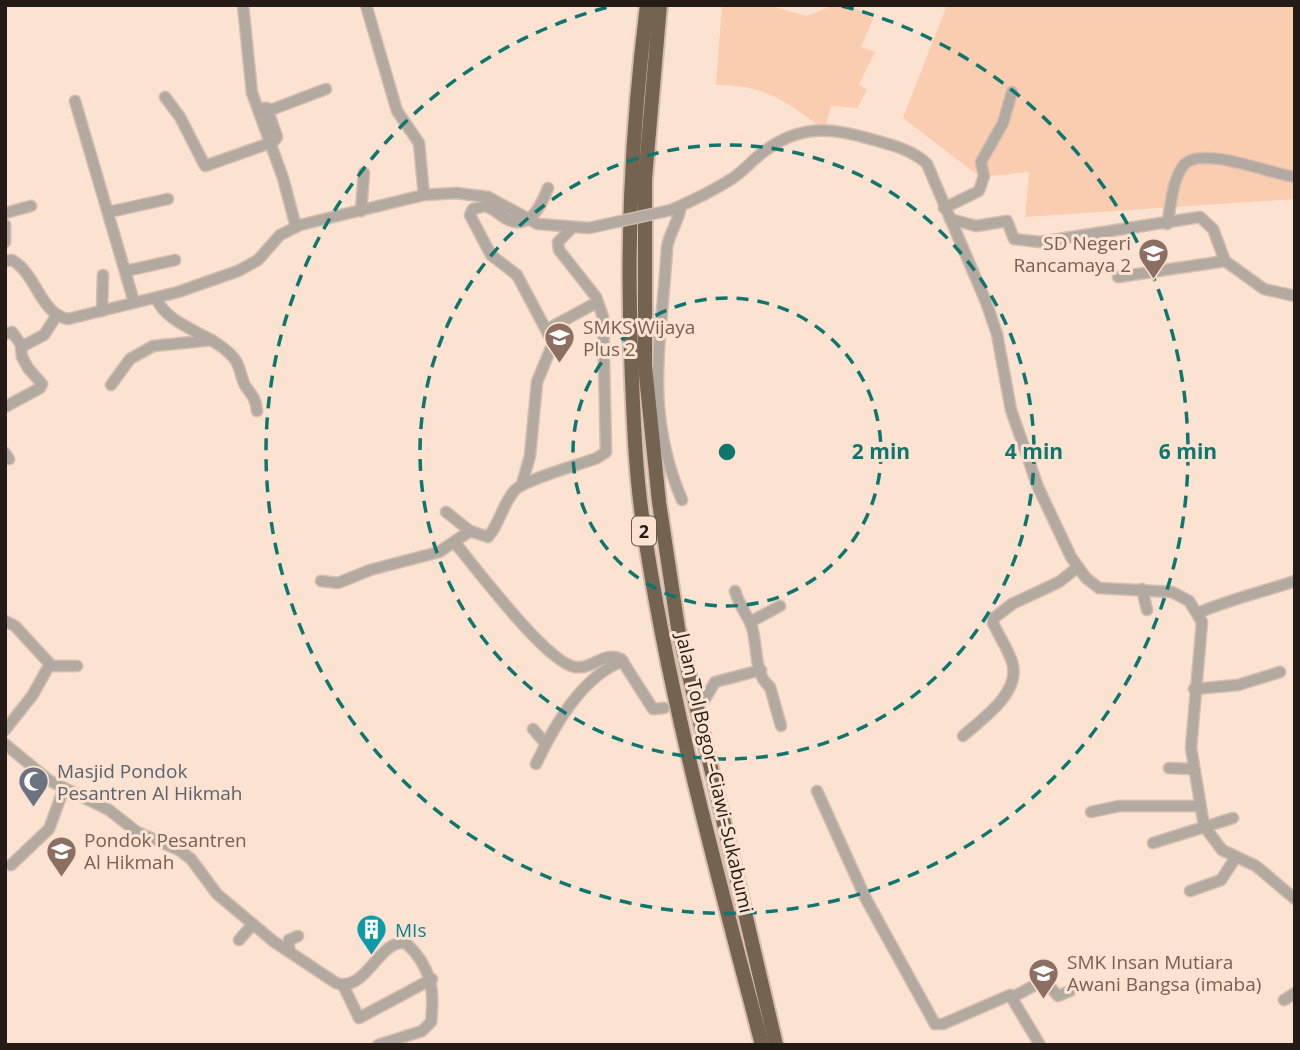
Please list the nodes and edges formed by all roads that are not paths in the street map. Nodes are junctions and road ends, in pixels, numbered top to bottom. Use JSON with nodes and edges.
{"nodes":[{"id":1,"x":243,"y":5,"type":"edge"},
{"id":2,"x":366,"y":5,"type":"edge"},
{"id":3,"x":647,"y":5,"type":"edge"},
{"id":4,"x":660,"y":5,"type":"edge"},
{"id":5,"x":326,"y":89,"type":"dead end"},
{"id":6,"x":1012,"y":92,"type":"dead end"},
{"id":7,"x":165,"y":97,"type":"dead end"},
{"id":8,"x":75,"y":101,"type":"dead end"},
{"id":9,"x":262,"y":111,"type":"junction"},
{"id":10,"x":270,"y":144,"type":"junction"},
{"id":11,"x":364,"y":173,"type":"dead end"},
{"id":12,"x":1295,"y":177,"type":"edge"},
{"id":13,"x":548,"y":188,"type":"dead end"},
{"id":14,"x":424,"y":195,"type":"junction"},
{"id":15,"x":169,"y":199,"type":"dead end"},
{"id":16,"x":31,"y":206,"type":"dead end"},
{"id":17,"x":676,"y":208,"type":"junction"},
{"id":18,"x":944,"y":208,"type":"junction"},
{"id":19,"x":361,"y":211,"type":"junction"},
{"id":20,"x":109,"y":212,"type":"junction"},
{"id":21,"x":5,"y":213,"type":"edge"},
{"id":22,"x":527,"y":219,"type":"junction"},
{"id":23,"x":950,"y":219,"type":"junction"},
{"id":24,"x":5,"y":225,"type":"edge"},
{"id":25,"x":1167,"y":225,"type":"junction"},
{"id":26,"x":296,"y":226,"type":"junction"},
{"id":27,"x":572,"y":228,"type":"junction"},
{"id":28,"x":5,"y":242,"type":"edge"},
{"id":29,"x":7,"y":257,"type":"edge"},
{"id":30,"x":175,"y":260,"type":"dead end"},
{"id":31,"x":1225,"y":261,"type":"junction"},
{"id":32,"x":126,"y":271,"type":"junction"},
{"id":33,"x":103,"y":275,"type":"dead end"},
{"id":34,"x":1118,"y":276,"type":"dead end"},
{"id":35,"x":1295,"y":296,"type":"edge"},
{"id":36,"x":156,"y":298,"type":"junction"},
{"id":37,"x":134,"y":302,"type":"junction"},
{"id":38,"x":592,"y":305,"type":"dead end"},
{"id":39,"x":102,"y":311,"type":"junction"},
{"id":40,"x":57,"y":315,"type":"junction"},
{"id":41,"x":548,"y":329,"type":"junction"},
{"id":42,"x":5,"y":334,"type":"edge"},
{"id":43,"x":213,"y":340,"type":"junction"},
{"id":44,"x":22,"y":346,"type":"junction"},
{"id":45,"x":111,"y":385,"type":"dead end"},
{"id":46,"x":5,"y":407,"type":"edge"},
{"id":47,"x":257,"y":411,"type":"dead end"},
{"id":48,"x":522,"y":484,"type":"junction"},
{"id":49,"x":682,"y":500,"type":"dead end"},
{"id":50,"x":446,"y":512,"type":"dead end"},
{"id":51,"x":470,"y":531,"type":"junction"},
{"id":52,"x":455,"y":543,"type":"junction"},
{"id":53,"x":1078,"y":567,"type":"junction"},
{"id":54,"x":321,"y":581,"type":"dead end"},
{"id":55,"x":1295,"y":581,"type":"edge"},
{"id":56,"x":1142,"y":589,"type":"junction"},
{"id":57,"x":735,"y":591,"type":"dead end"},
{"id":58,"x":780,"y":606,"type":"dead end"},
{"id":59,"x":1147,"y":610,"type":"dead end"},
{"id":60,"x":1198,"y":613,"type":"junction"},
{"id":61,"x":5,"y":621,"type":"edge"},
{"id":62,"x":750,"y":622,"type":"junction"},
{"id":63,"x":623,"y":662,"type":"junction"},
{"id":64,"x":50,"y":666,"type":"junction"},
{"id":65,"x":77,"y":666,"type":"dead end"},
{"id":66,"x":761,"y":670,"type":"junction"},
{"id":67,"x":1280,"y":672,"type":"dead end"},
{"id":68,"x":1194,"y":689,"type":"junction"},
{"id":69,"x":705,"y":699,"type":"dead end"},
{"id":70,"x":664,"y":708,"type":"dead end"},
{"id":71,"x":781,"y":726,"type":"dead end"},
{"id":72,"x":533,"y":729,"type":"dead end"},
{"id":73,"x":5,"y":730,"type":"edge"},
{"id":74,"x":963,"y":736,"type":"dead end"},
{"id":75,"x":5,"y":744,"type":"edge"},
{"id":76,"x":546,"y":744,"type":"junction"},
{"id":77,"x":536,"y":764,"type":"dead end"},
{"id":78,"x":1169,"y":768,"type":"dead end"},
{"id":79,"x":1193,"y":769,"type":"junction"},
{"id":80,"x":64,"y":788,"type":"junction"},
{"id":81,"x":817,"y":791,"type":"dead end"},
{"id":82,"x":1199,"y":806,"type":"junction"},
{"id":83,"x":1091,"y":812,"type":"dead end"},
{"id":84,"x":1233,"y":818,"type":"dead end"},
{"id":85,"x":1203,"y":825,"type":"junction"},
{"id":86,"x":1153,"y":844,"type":"dead end"},
{"id":87,"x":1236,"y":857,"type":"junction"},
{"id":88,"x":11,"y":865,"type":"dead end"},
{"id":89,"x":1190,"y":891,"type":"dead end"},
{"id":90,"x":1295,"y":899,"type":"edge"},
{"id":91,"x":253,"y":924,"type":"junction"},
{"id":92,"x":299,"y":936,"type":"dead end"},
{"id":93,"x":239,"y":940,"type":"dead end"},
{"id":94,"x":289,"y":949,"type":"junction"},
{"id":95,"x":432,"y":979,"type":"junction"},
{"id":96,"x":343,"y":985,"type":"junction"},
{"id":97,"x":1070,"y":990,"type":"dead end"},
{"id":98,"x":1295,"y":993,"type":"edge"},
{"id":99,"x":1013,"y":997,"type":"junction"},
{"id":100,"x":1284,"y":1000,"type":"dead end"},
{"id":101,"x":378,"y":1045,"type":"edge"},
{"id":102,"x":762,"y":1045,"type":"edge"},
{"id":103,"x":776,"y":1045,"type":"edge"},
{"id":104,"x":1040,"y":1045,"type":"edge"}],
"edges":[{"from":1,"to":9,"type":"street"},
{"from":2,"to":14,"type":"street"},
{"from":3,"to":102,"type":"highway","name":"Jalan Tol Bogor–Ciawi–Sukabumi","number":"2"},
{"from":4,"to":103,"type":"highway","name":"Jalan Tol Bogor–Ciawi–Sukabumi","number":"2"},
{"from":5,"to":9,"type":"street"},
{"from":6,"to":18,"type":"street"},
{"from":7,"to":10,"type":"street"},
{"from":8,"to":20,"type":"street"},
{"from":9,"to":10,"type":"street"},
{"from":10,"to":26,"type":"street"},
{"from":11,"to":19,"type":"street"},
{"from":12,"to":25,"type":"street"},
{"from":13,"to":22,"type":"street"},
{"from":14,"to":19,"type":"street"},
{"from":14,"to":22,"type":"street"},
{"from":15,"to":20,"type":"street"},
{"from":16,"to":21,"type":"street"},
{"from":17,"to":18,"type":"street"},
{"from":17,"to":27,"type":"street","bridge":true},
{"from":17,"to":49,"type":"street"},
{"from":18,"to":23,"type":"street"},
{"from":19,"to":26,"type":"street"},
{"from":20,"to":32,"type":"street"},
{"from":22,"to":27,"type":"street"},
{"from":22,"to":41,"type":"street"},
{"from":23,"to":25,"type":"street"},
{"from":23,"to":53,"type":"street"},
{"from":24,"to":28,"type":"street"},
{"from":25,"to":31,"type":"street"},
{"from":26,"to":36,"type":"street"},
{"from":27,"to":48,"type":"street"},
{"from":29,"to":40,"type":"street"},
{"from":30,"to":32,"type":"street"},
{"from":31,"to":34,"type":"street"},
{"from":31,"to":35,"type":"street"},
{"from":32,"to":37,"type":"street"},
{"from":33,"to":39,"type":"street"},
{"from":36,"to":37,"type":"street"},
{"from":36,"to":43,"type":"street"},
{"from":37,"to":39,"type":"street"},
{"from":38,"to":41,"type":"street"},
{"from":39,"to":40,"type":"street"},
{"from":40,"to":44,"type":"street"},
{"from":41,"to":48,"type":"street"},
{"from":42,"to":44,"type":"street"},
{"from":43,"to":45,"type":"street"},
{"from":43,"to":47,"type":"street"},
{"from":44,"to":46,"type":"street"},
{"from":48,"to":51,"type":"street"},
{"from":50,"to":51,"type":"street"},
{"from":51,"to":52,"type":"street"},
{"from":52,"to":54,"type":"street"},
{"from":52,"to":63,"type":"street"},
{"from":53,"to":56,"type":"street"},
{"from":53,"to":74,"type":"street"},
{"from":55,"to":60,"type":"street"},
{"from":56,"to":59,"type":"street"},
{"from":56,"to":60,"type":"street"},
{"from":57,"to":62,"type":"street"},
{"from":58,"to":62,"type":"street"},
{"from":60,"to":68,"type":"street"},
{"from":61,"to":64,"type":"street"},
{"from":62,"to":66,"type":"street"},
{"from":63,"to":70,"type":"street"},
{"from":63,"to":76,"type":"street"},
{"from":64,"to":65,"type":"street"},
{"from":64,"to":73,"type":"street"},
{"from":66,"to":69,"type":"street"},
{"from":66,"to":71,"type":"street"},
{"from":67,"to":68,"type":"street"},
{"from":68,"to":79,"type":"street"},
{"from":72,"to":76,"type":"street"},
{"from":75,"to":80,"type":"street"},
{"from":76,"to":77,"type":"street"},
{"from":78,"to":79,"type":"street"},
{"from":79,"to":82,"type":"street"},
{"from":80,"to":88,"type":"street"},
{"from":80,"to":91,"type":"street"},
{"from":81,"to":99,"type":"street"},
{"from":82,"to":83,"type":"street"},
{"from":82,"to":85,"type":"street"},
{"from":84,"to":85,"type":"street"},
{"from":85,"to":86,"type":"street"},
{"from":85,"to":87,"type":"street"},
{"from":87,"to":89,"type":"street"},
{"from":87,"to":90,"type":"street"},
{"from":91,"to":93,"type":"street"},
{"from":91,"to":94,"type":"street"},
{"from":92,"to":94,"type":"street"},
{"from":94,"to":96,"type":"street"},
{"from":95,"to":96,"type":"street"},
{"from":95,"to":96,"type":"street"},
{"from":95,"to":101,"type":"street"},
{"from":97,"to":99,"type":"street"},
{"from":98,"to":100,"type":"street"},
{"from":99,"to":104,"type":"street"}]}
